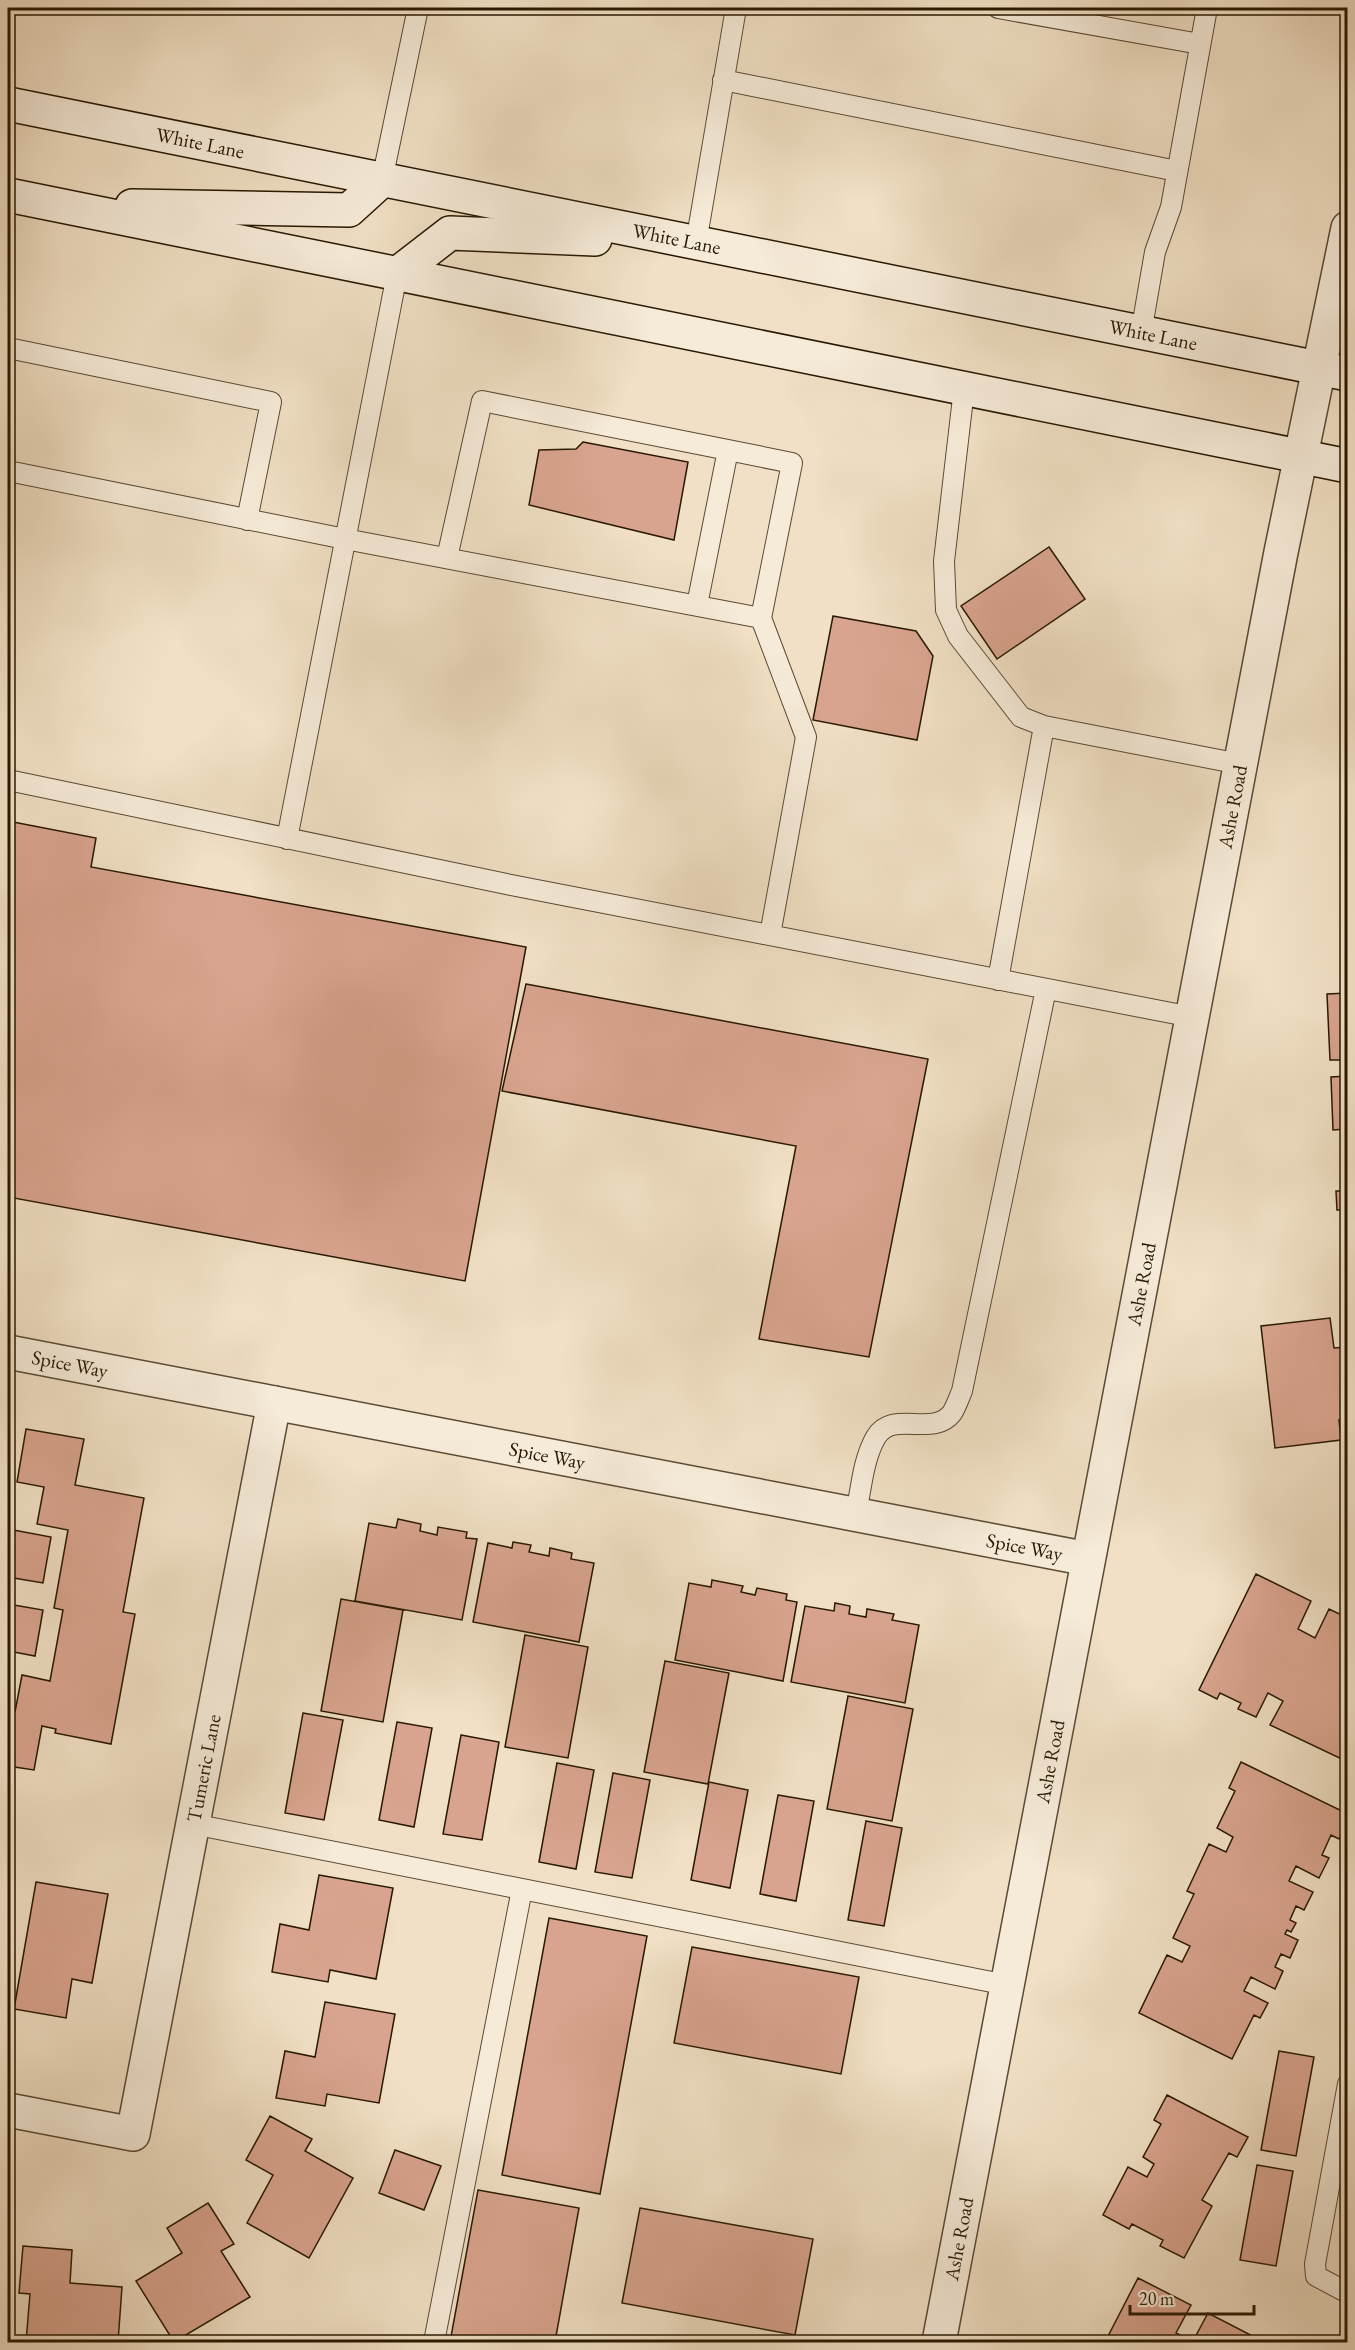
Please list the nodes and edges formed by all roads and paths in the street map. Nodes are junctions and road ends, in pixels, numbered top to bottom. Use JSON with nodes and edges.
{"nodes":[{"id":1,"x":418,"y":8,"type":"edge"},
{"id":2,"x":736,"y":8,"type":"edge"},
{"id":3,"x":998,"y":8,"type":"edge"},
{"id":4,"x":1207,"y":8,"type":"edge"},
{"id":5,"x":1200,"y":44,"type":"junction"},
{"id":6,"x":723,"y":80,"type":"junction"},
{"id":7,"x":8,"y":104,"type":"edge"},
{"id":8,"x":1177,"y":171,"type":"junction"},
{"id":9,"x":382,"y":180,"type":"junction"},
{"id":10,"x":8,"y":195,"type":"edge"},
{"id":11,"x":50,"y":204,"type":"junction"},
{"id":12,"x":1347,"y":228,"type":"edge"},
{"id":13,"x":696,"y":243,"type":"junction"},
{"id":14,"x":397,"y":274,"type":"junction"},
{"id":15,"x":1141,"y":333,"type":"junction"},
{"id":16,"x":8,"y":348,"type":"edge"},
{"id":17,"x":1334,"y":372,"type":"edge"},
{"id":18,"x":964,"y":389,"type":"junction"},
{"id":19,"x":728,"y":450,"type":"junction"},
{"id":20,"x":1300,"y":456,"type":"junction"},
{"id":21,"x":1347,"y":466,"type":"edge"},
{"id":22,"x":8,"y":471,"type":"edge"},
{"id":23,"x":247,"y":520,"type":"junction"},
{"id":24,"x":345,"y":539,"type":"junction"},
{"id":25,"x":447,"y":558,"type":"junction"},
{"id":26,"x":697,"y":605,"type":"junction"},
{"id":27,"x":761,"y":618,"type":"junction"},
{"id":28,"x":1044,"y":726,"type":"junction"},
{"id":29,"x":1240,"y":764,"type":"junction"},
{"id":30,"x":8,"y":780,"type":"edge"},
{"id":31,"x":287,"y":839,"type":"junction"},
{"id":32,"x":770,"y":935,"type":"junction"},
{"id":33,"x":998,"y":980,"type":"junction"},
{"id":34,"x":1046,"y":989,"type":"junction"},
{"id":35,"x":1192,"y":1017,"type":"junction"},
{"id":36,"x":8,"y":1352,"type":"edge"},
{"id":37,"x":274,"y":1403,"type":"junction"},
{"id":38,"x":856,"y":1514,"type":"junction"},
{"id":39,"x":1088,"y":1559,"type":"junction"},
{"id":40,"x":193,"y":1824,"type":"junction"},
{"id":41,"x":522,"y":1889,"type":"junction"},
{"id":42,"x":1007,"y":1985,"type":"junction"},
{"id":43,"x":1347,"y":2085,"type":"edge"},
{"id":44,"x":8,"y":2110,"type":"edge"},
{"id":45,"x":1347,"y":2293,"type":"edge"},
{"id":46,"x":434,"y":2343,"type":"edge"},
{"id":47,"x":939,"y":2343,"type":"edge"}],
"edges":[{"from":1,"to":9,"type":"lane"},
{"from":2,"to":6,"type":"lane"},
{"from":3,"to":5,"type":"lane"},
{"from":4,"to":5,"type":"lane"},
{"from":5,"to":8,"type":"lane"},
{"from":6,"to":8,"type":"lane"},
{"from":6,"to":13,"type":"lane"},
{"from":7,"to":9,"type":"street","name":"White Lane"},
{"from":8,"to":15,"type":"lane"},
{"from":9,"to":11,"type":"street"},
{"from":9,"to":13,"type":"street","name":"White Lane"},
{"from":10,"to":11,"type":"street"},
{"from":11,"to":14,"type":"street"},
{"from":12,"to":17,"type":"street","name":"Ashe Road"},
{"from":13,"to":14,"type":"street"},
{"from":13,"to":15,"type":"street","name":"White Lane"},
{"from":14,"to":18,"type":"street"},
{"from":14,"to":24,"type":"lane"},
{"from":15,"to":17,"type":"street","name":"White Lane"},
{"from":16,"to":23,"type":"lane"},
{"from":17,"to":20,"type":"street","name":"Ashe Road"},
{"from":18,"to":20,"type":"street"},
{"from":18,"to":28,"type":"lane"},
{"from":19,"to":25,"type":"lane"},
{"from":19,"to":26,"type":"lane"},
{"from":19,"to":27,"type":"lane"},
{"from":20,"to":21,"type":"street"},
{"from":20,"to":29,"type":"street","name":"Ashe Road"},
{"from":22,"to":23,"type":"lane"},
{"from":23,"to":24,"type":"lane"},
{"from":24,"to":25,"type":"lane"},
{"from":24,"to":31,"type":"lane"},
{"from":25,"to":26,"type":"lane"},
{"from":26,"to":27,"type":"lane"},
{"from":27,"to":32,"type":"lane"},
{"from":28,"to":29,"type":"lane"},
{"from":28,"to":33,"type":"lane"},
{"from":29,"to":35,"type":"street","name":"Ashe Road"},
{"from":30,"to":31,"type":"lane"},
{"from":31,"to":32,"type":"lane"},
{"from":32,"to":33,"type":"lane"},
{"from":33,"to":34,"type":"lane"},
{"from":34,"to":35,"type":"lane"},
{"from":34,"to":38,"type":"lane"},
{"from":35,"to":39,"type":"street","name":"Ashe Road"},
{"from":36,"to":37,"type":"street","name":"Spice Way"},
{"from":37,"to":38,"type":"street","name":"Spice Way"},
{"from":37,"to":40,"type":"street","name":"Tumeric Lane"},
{"from":38,"to":39,"type":"street","name":"Spice Way"},
{"from":39,"to":42,"type":"street","name":"Ashe Road"},
{"from":40,"to":41,"type":"lane"},
{"from":40,"to":44,"type":"street","name":"Tumeric Lane"},
{"from":41,"to":42,"type":"lane"},
{"from":41,"to":46,"type":"lane"},
{"from":42,"to":47,"type":"street","name":"Ashe Road"},
{"from":43,"to":45,"type":"lane"}]}
